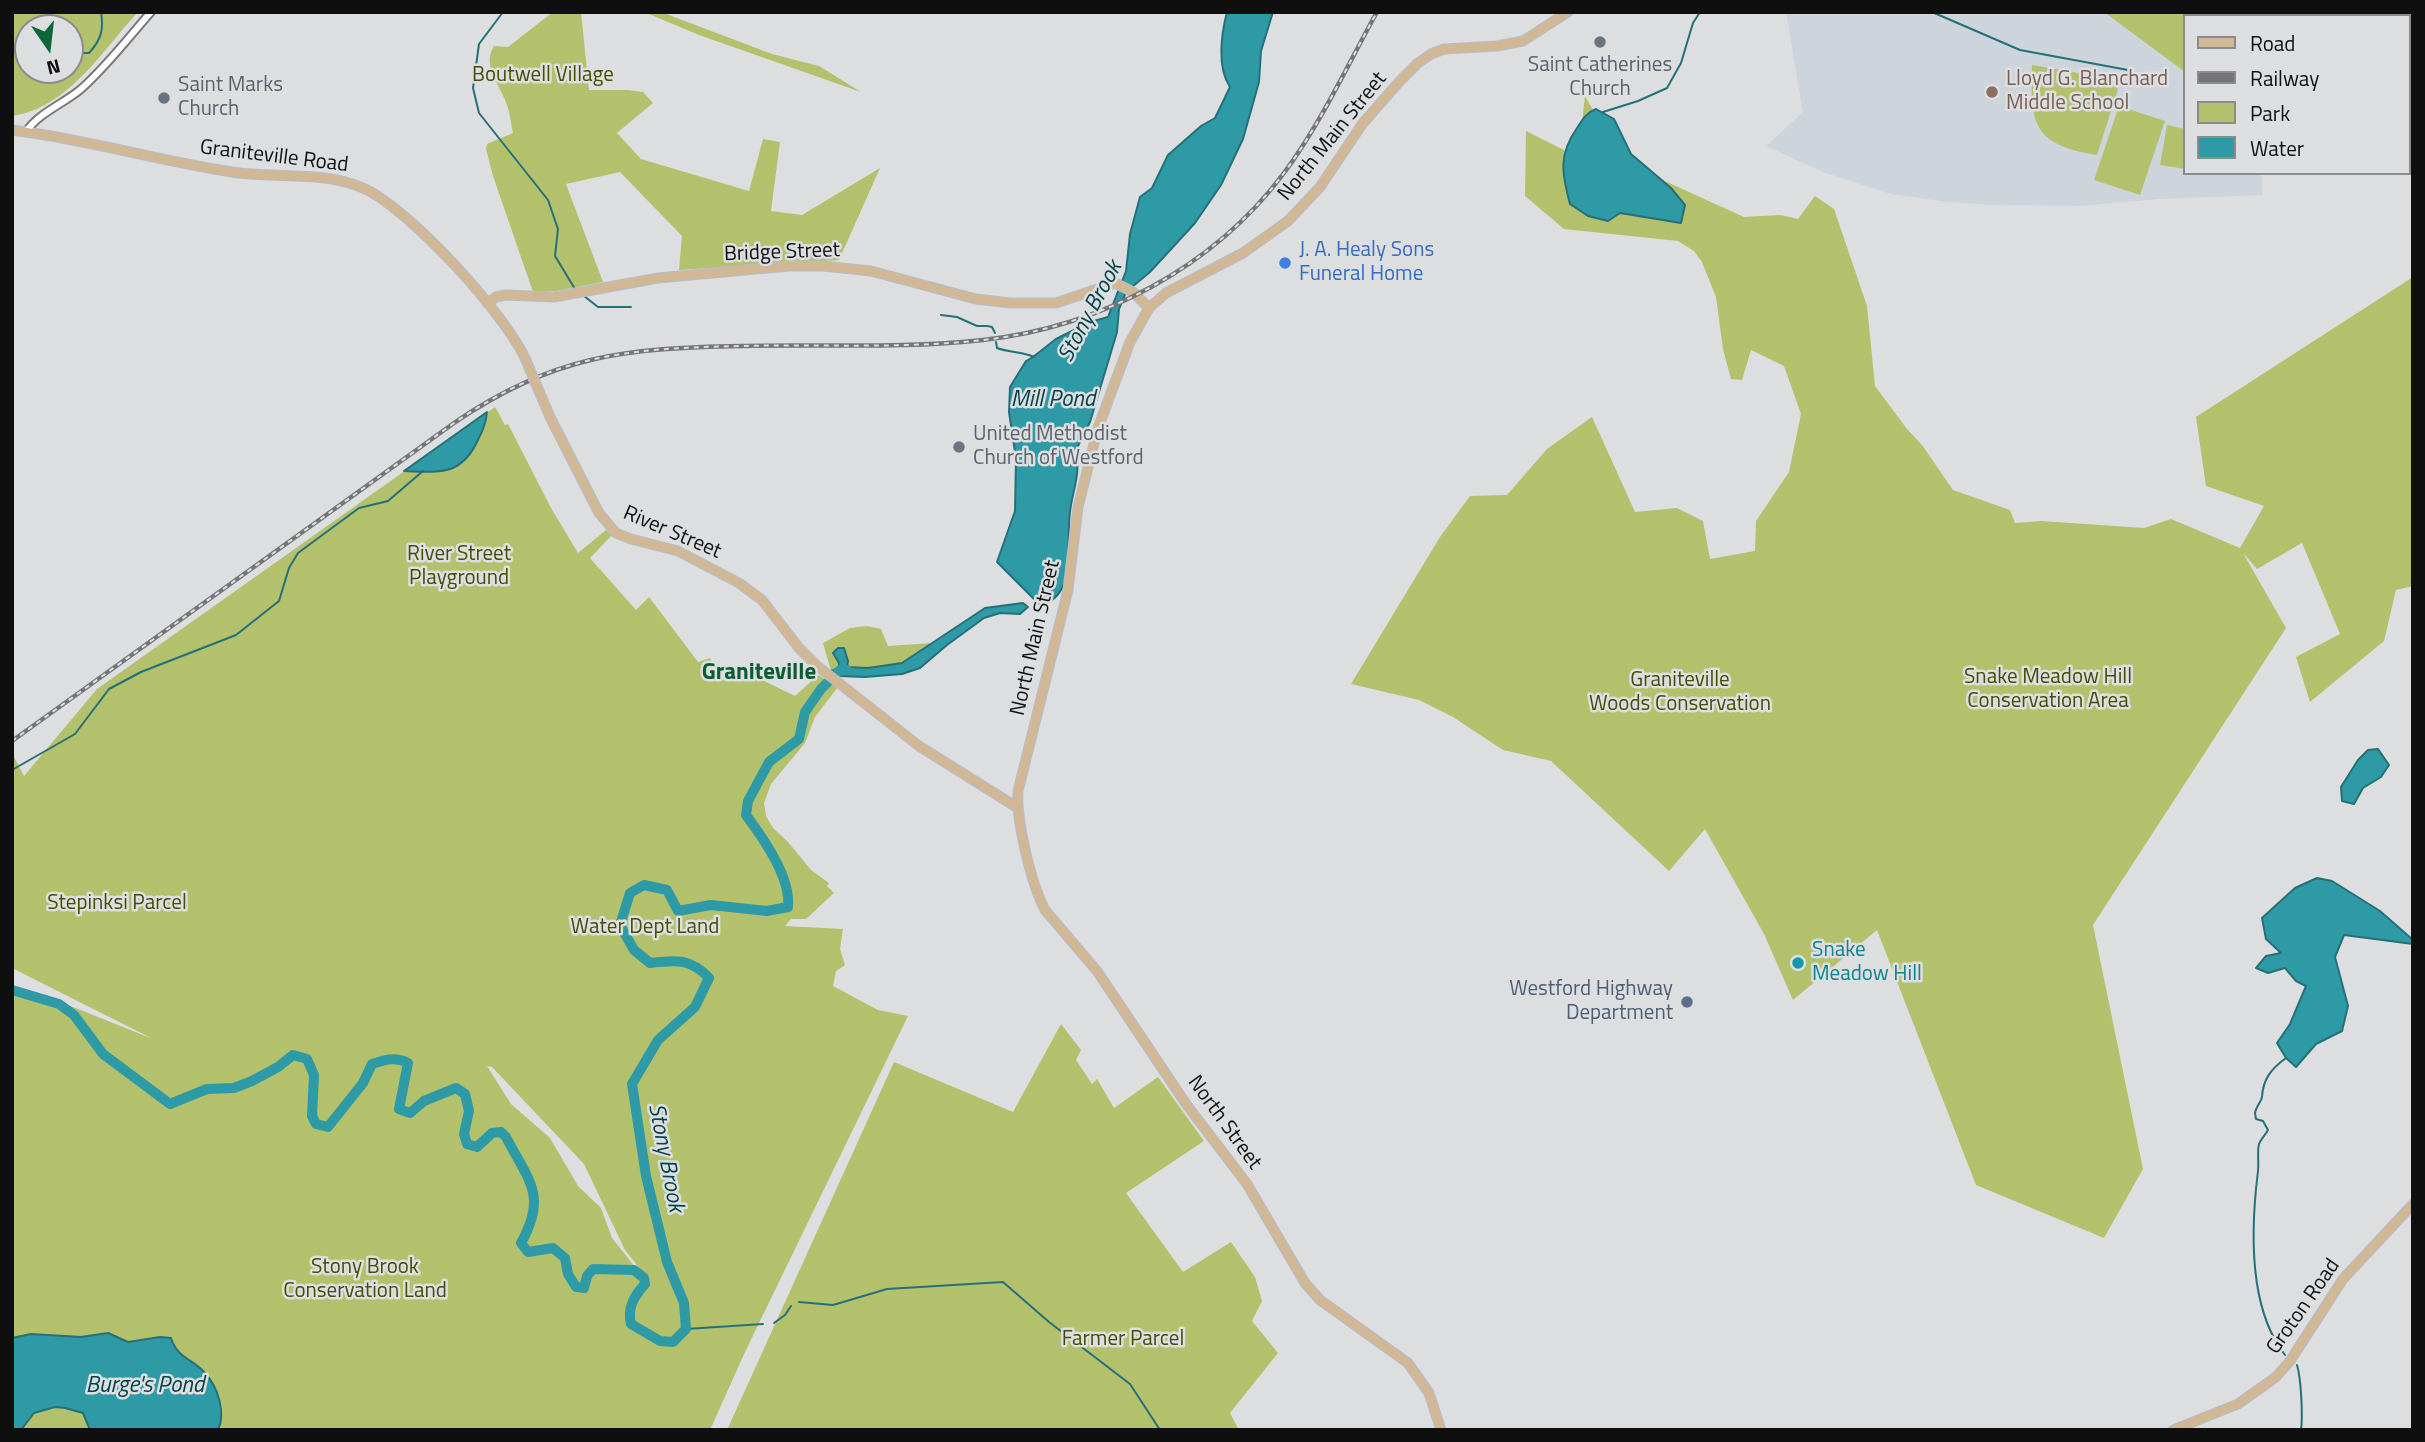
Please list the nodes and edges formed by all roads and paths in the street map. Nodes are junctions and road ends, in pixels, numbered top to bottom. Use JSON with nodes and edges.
{"nodes":[{"id":1,"x":151,"y":12,"type":"edge"},
{"id":2,"x":1568,"y":12,"type":"edge"},
{"id":3,"x":47,"y":114,"type":"junction"},
{"id":4,"x":12,"y":130,"type":"edge"},
{"id":5,"x":26,"y":132,"type":"junction"},
{"id":6,"x":37,"y":134,"type":"junction"},
{"id":7,"x":487,"y":303,"type":"junction"},
{"id":8,"x":1149,"y":308,"type":"junction"},
{"id":9,"x":1018,"y":808,"type":"junction"},
{"id":10,"x":2413,"y":1204,"type":"edge"},
{"id":11,"x":1441,"y":1430,"type":"edge"},
{"id":12,"x":2173,"y":1430,"type":"edge"}],
"edges":[{"from":1,"to":3,"type":"street"},
{"from":2,"to":8,"type":"main road","name":"North Main Street"},
{"from":3,"to":5,"type":"street"},
{"from":3,"to":6,"type":"street"},
{"from":4,"to":5,"type":"main road","name":"Graniteville Road"},
{"from":5,"to":6,"type":"main road","name":"Graniteville Road"},
{"from":6,"to":7,"type":"main road","name":"Graniteville Road"},
{"from":7,"to":8,"type":"main road","name":"Bridge Street"},
{"from":7,"to":9,"type":"main road","name":"River Street","bridge":true},
{"from":8,"to":9,"type":"main road","name":"North Main Street"},
{"from":9,"to":11,"type":"main road","name":"North Street"},
{"from":10,"to":12,"type":"main road","name":"Groton Road"}]}
